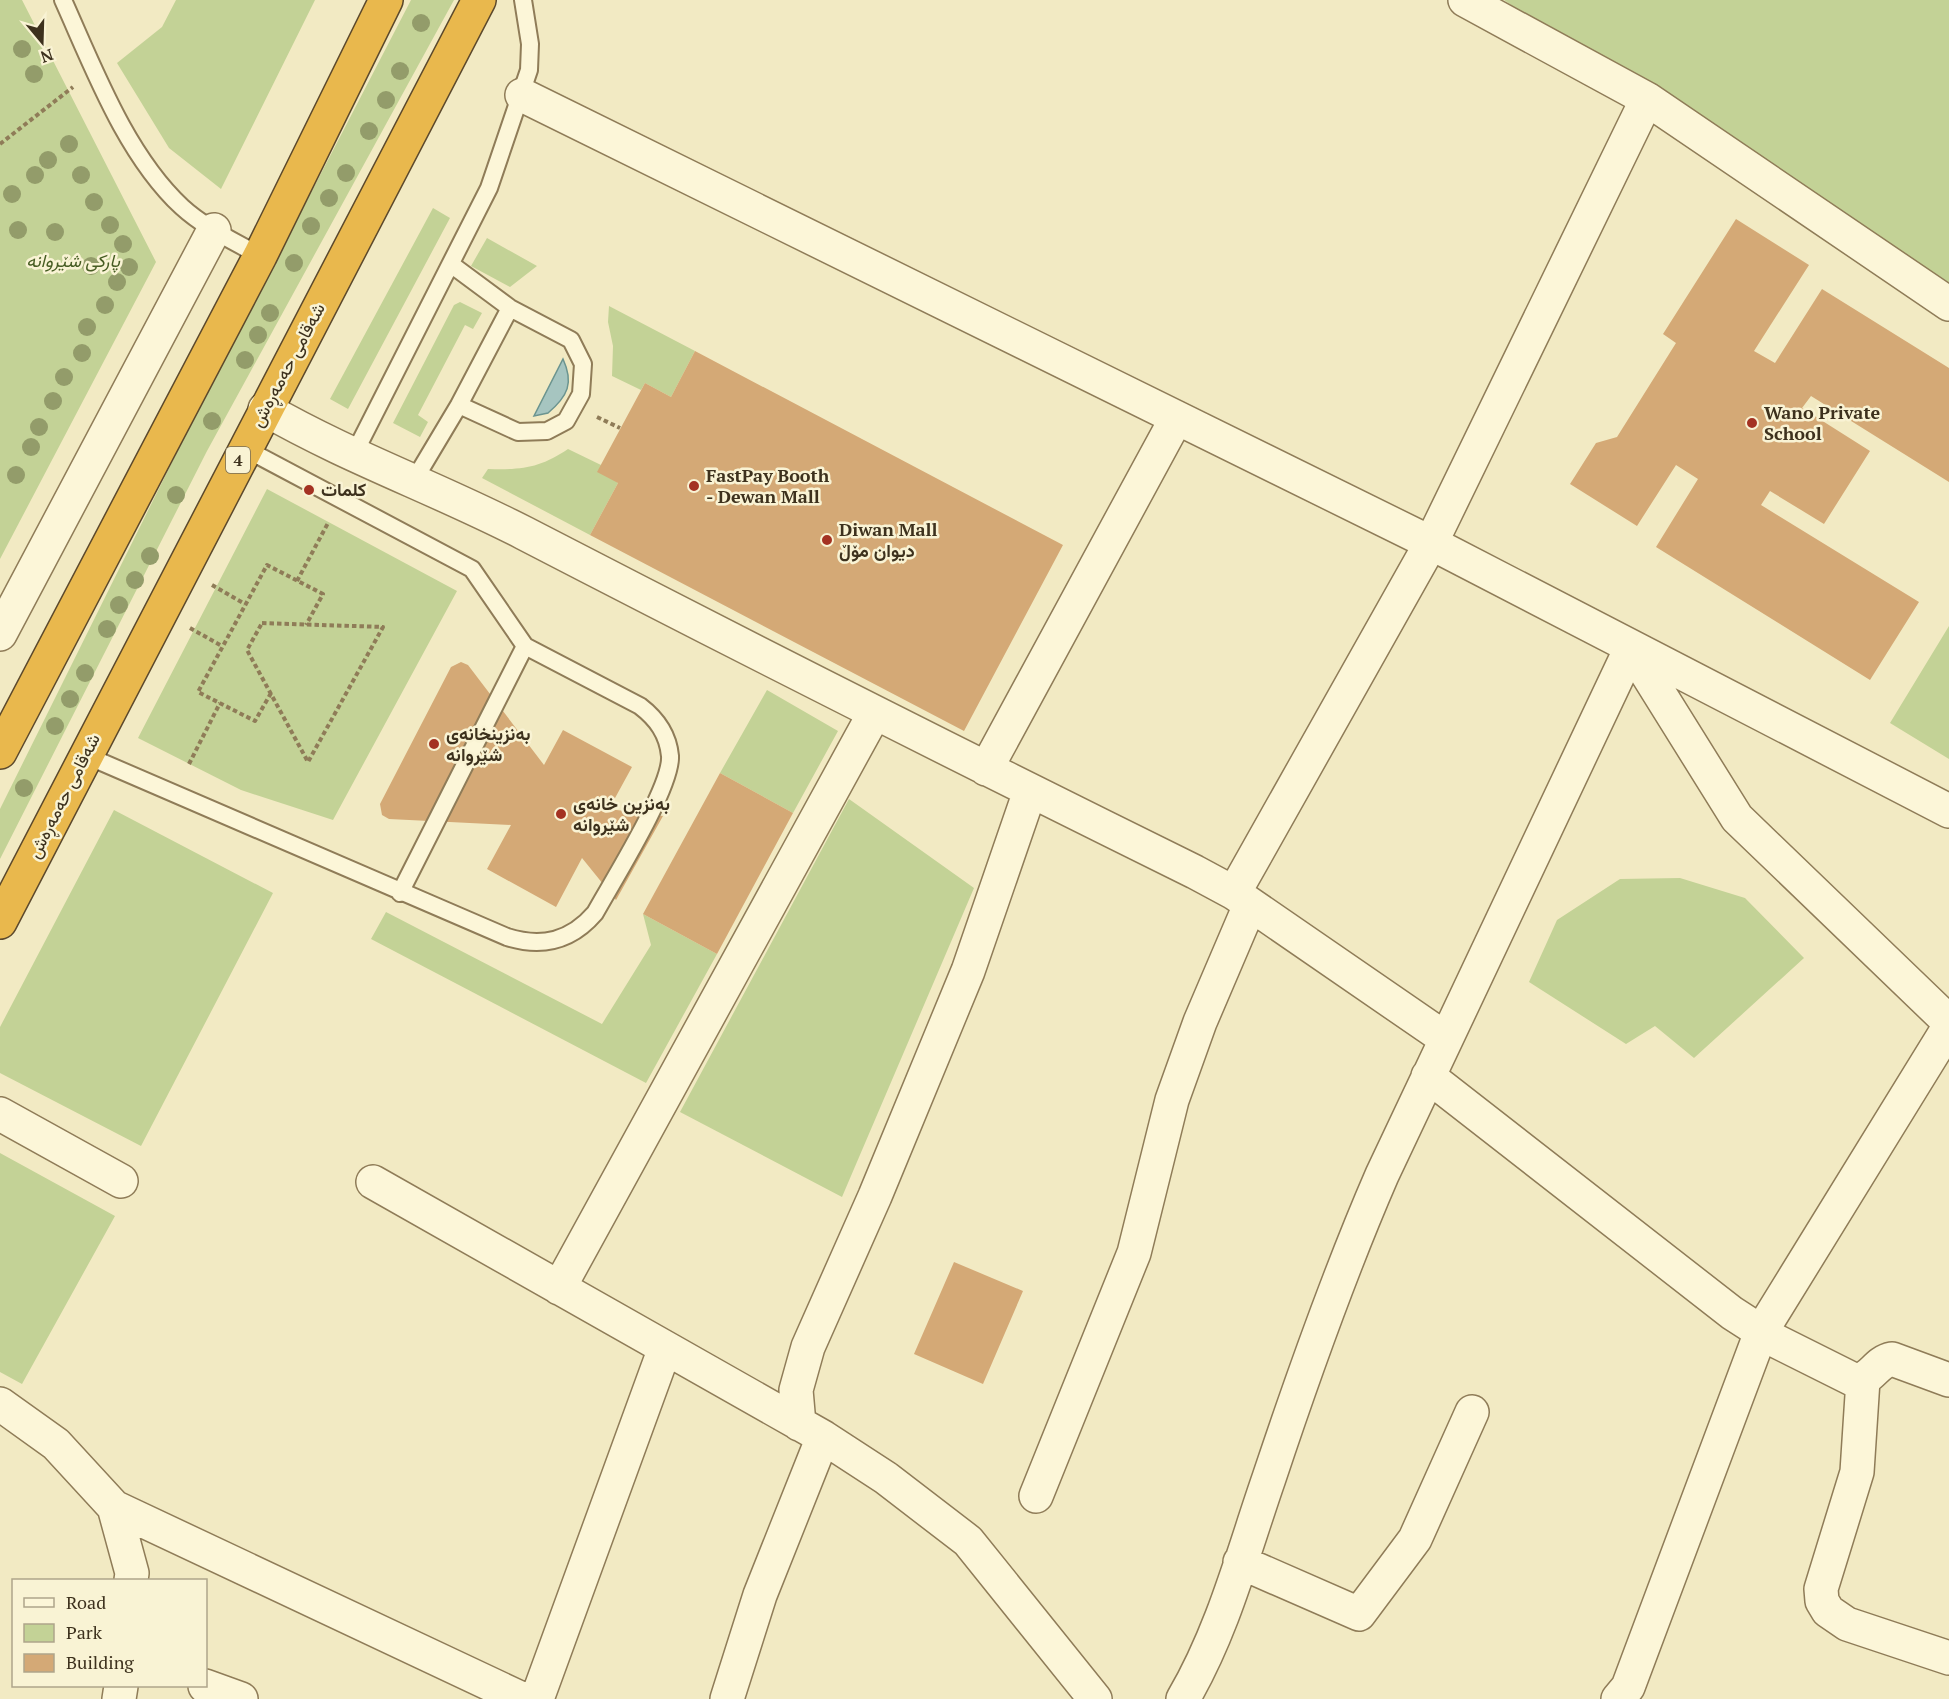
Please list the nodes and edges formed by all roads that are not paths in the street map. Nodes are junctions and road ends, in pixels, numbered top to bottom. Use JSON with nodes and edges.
{"nodes":[{"id":1,"x":63,"y":0,"type":"edge"},
{"id":2,"x":386,"y":0,"type":"edge"},
{"id":3,"x":478,"y":0,"type":"edge"},
{"id":4,"x":523,"y":0,"type":"edge"},
{"id":5,"x":1465,"y":0,"type":"edge"},
{"id":6,"x":522,"y":95,"type":"junction"},
{"id":7,"x":1647,"y":99,"type":"junction"},
{"id":8,"x":214,"y":230,"type":"junction"},
{"id":9,"x":260,"y":256,"type":"junction"},
{"id":10,"x":452,"y":265,"type":"junction"},
{"id":11,"x":1949,"y":304,"type":"edge"},
{"id":12,"x":510,"y":308,"type":"junction"},
{"id":13,"x":459,"y":405,"type":"junction"},
{"id":14,"x":265,"y":409,"type":"junction"},
{"id":15,"x":1176,"y":419,"type":"junction"},
{"id":16,"x":244,"y":447,"type":"junction"},
{"id":17,"x":353,"y":456,"type":"junction"},
{"id":18,"x":413,"y":482,"type":"junction"},
{"id":19,"x":1431,"y":543,"type":"junction"},
{"id":20,"x":0,"y":634,"type":"edge"},
{"id":21,"x":525,"y":646,"type":"junction"},
{"id":22,"x":1631,"y":648,"type":"junction"},
{"id":23,"x":874,"y":714,"type":"junction"},
{"id":24,"x":0,"y":752,"type":"edge"},
{"id":25,"x":85,"y":755,"type":"junction"},
{"id":26,"x":986,"y":769,"type":"junction"},
{"id":27,"x":1030,"y":791,"type":"junction"},
{"id":28,"x":1949,"y":811,"type":"edge"},
{"id":29,"x":400,"y":892,"type":"junction"},
{"id":30,"x":1242,"y":899,"type":"junction"},
{"id":31,"x":0,"y":922,"type":"edge"},
{"id":32,"x":1949,"y":1022,"type":"edge"},
{"id":33,"x":1949,"y":1027,"type":"edge"},
{"id":34,"x":1446,"y":1039,"type":"junction"},
{"id":35,"x":1428,"y":1076,"type":"junction"},
{"id":36,"x":0,"y":1114,"type":"edge"},
{"id":37,"x":121,"y":1181,"type":"dead end"},
{"id":38,"x":373,"y":1182,"type":"dead end"},
{"id":39,"x":559,"y":1288,"type":"junction"},
{"id":40,"x":1761,"y":1332,"type":"junction"},
{"id":41,"x":665,"y":1348,"type":"junction"},
{"id":42,"x":1863,"y":1380,"type":"junction"},
{"id":43,"x":1949,"y":1380,"type":"edge"},
{"id":44,"x":0,"y":1404,"type":"edge"},
{"id":45,"x":1472,"y":1412,"type":"dead end"},
{"id":46,"x":811,"y":1430,"type":"junction"},
{"id":47,"x":1036,"y":1496,"type":"dead end"},
{"id":48,"x":114,"y":1507,"type":"junction"},
{"id":49,"x":1240,"y":1562,"type":"junction"},
{"id":50,"x":131,"y":1579,"type":"edge"},
{"id":51,"x":1949,"y":1658,"type":"edge"},
{"id":52,"x":207,"y":1687,"type":"edge"},
{"id":53,"x":241,"y":1699,"type":"edge"},
{"id":54,"x":522,"y":1699,"type":"edge"},
{"id":55,"x":537,"y":1699,"type":"edge"},
{"id":56,"x":727,"y":1699,"type":"edge"},
{"id":57,"x":1095,"y":1699,"type":"edge"},
{"id":58,"x":1183,"y":1699,"type":"edge"},
{"id":59,"x":1618,"y":1699,"type":"edge"}],
"edges":[{"from":1,"to":8,"type":"lane"},
{"from":2,"to":9,"type":"highway"},
{"from":3,"to":14,"type":"highway","name":"شەقامی حەمەڕەش","number":"4"},
{"from":4,"to":6,"type":"lane"},
{"from":5,"to":7,"type":"street"},
{"from":6,"to":10,"type":"lane"},
{"from":6,"to":15,"type":"street"},
{"from":7,"to":11,"type":"street"},
{"from":7,"to":19,"type":"street"},
{"from":8,"to":9,"type":"lane"},
{"from":8,"to":20,"type":"street"},
{"from":9,"to":24,"type":"highway"},
{"from":10,"to":12,"type":"lane"},
{"from":10,"to":17,"type":"lane"},
{"from":12,"to":13,"type":"lane"},
{"from":12,"to":13,"type":"lane"},
{"from":13,"to":18,"type":"lane"},
{"from":14,"to":16,"type":"highway","name":"شەقامی حەمەڕەش","number":"4"},
{"from":14,"to":17,"type":"street"},
{"from":15,"to":19,"type":"street"},
{"from":15,"to":26,"type":"street"},
{"from":16,"to":21,"type":"lane"},
{"from":16,"to":25,"type":"highway","name":"شەقامی حەمەڕەش","number":"4"},
{"from":17,"to":18,"type":"street"},
{"from":18,"to":23,"type":"street"},
{"from":19,"to":22,"type":"street"},
{"from":19,"to":30,"type":"street"},
{"from":21,"to":29,"type":"lane"},
{"from":21,"to":29,"type":"lane"},
{"from":22,"to":28,"type":"street"},
{"from":22,"to":32,"type":"street"},
{"from":22,"to":34,"type":"street"},
{"from":23,"to":26,"type":"street"},
{"from":23,"to":39,"type":"street"},
{"from":25,"to":29,"type":"lane"},
{"from":25,"to":31,"type":"highway","name":"شەقامی حەمەڕەش","number":"4"},
{"from":26,"to":27,"type":"street"},
{"from":27,"to":30,"type":"street"},
{"from":27,"to":46,"type":"street"},
{"from":30,"to":34,"type":"street"},
{"from":30,"to":47,"type":"street"},
{"from":33,"to":40,"type":"street"},
{"from":34,"to":35,"type":"street"},
{"from":35,"to":40,"type":"street"},
{"from":35,"to":49,"type":"street"},
{"from":36,"to":37,"type":"street"},
{"from":38,"to":39,"type":"street"},
{"from":39,"to":41,"type":"street"},
{"from":40,"to":42,"type":"street"},
{"from":40,"to":59,"type":"street"},
{"from":41,"to":46,"type":"street"},
{"from":41,"to":55,"type":"street"},
{"from":42,"to":43,"type":"street"},
{"from":42,"to":51,"type":"street"},
{"from":44,"to":48,"type":"street"},
{"from":45,"to":49,"type":"street"},
{"from":46,"to":56,"type":"street"},
{"from":46,"to":57,"type":"street"},
{"from":48,"to":50,"type":"street"},
{"from":48,"to":54,"type":"street"},
{"from":49,"to":58,"type":"street"},
{"from":52,"to":53,"type":"street"}]}
